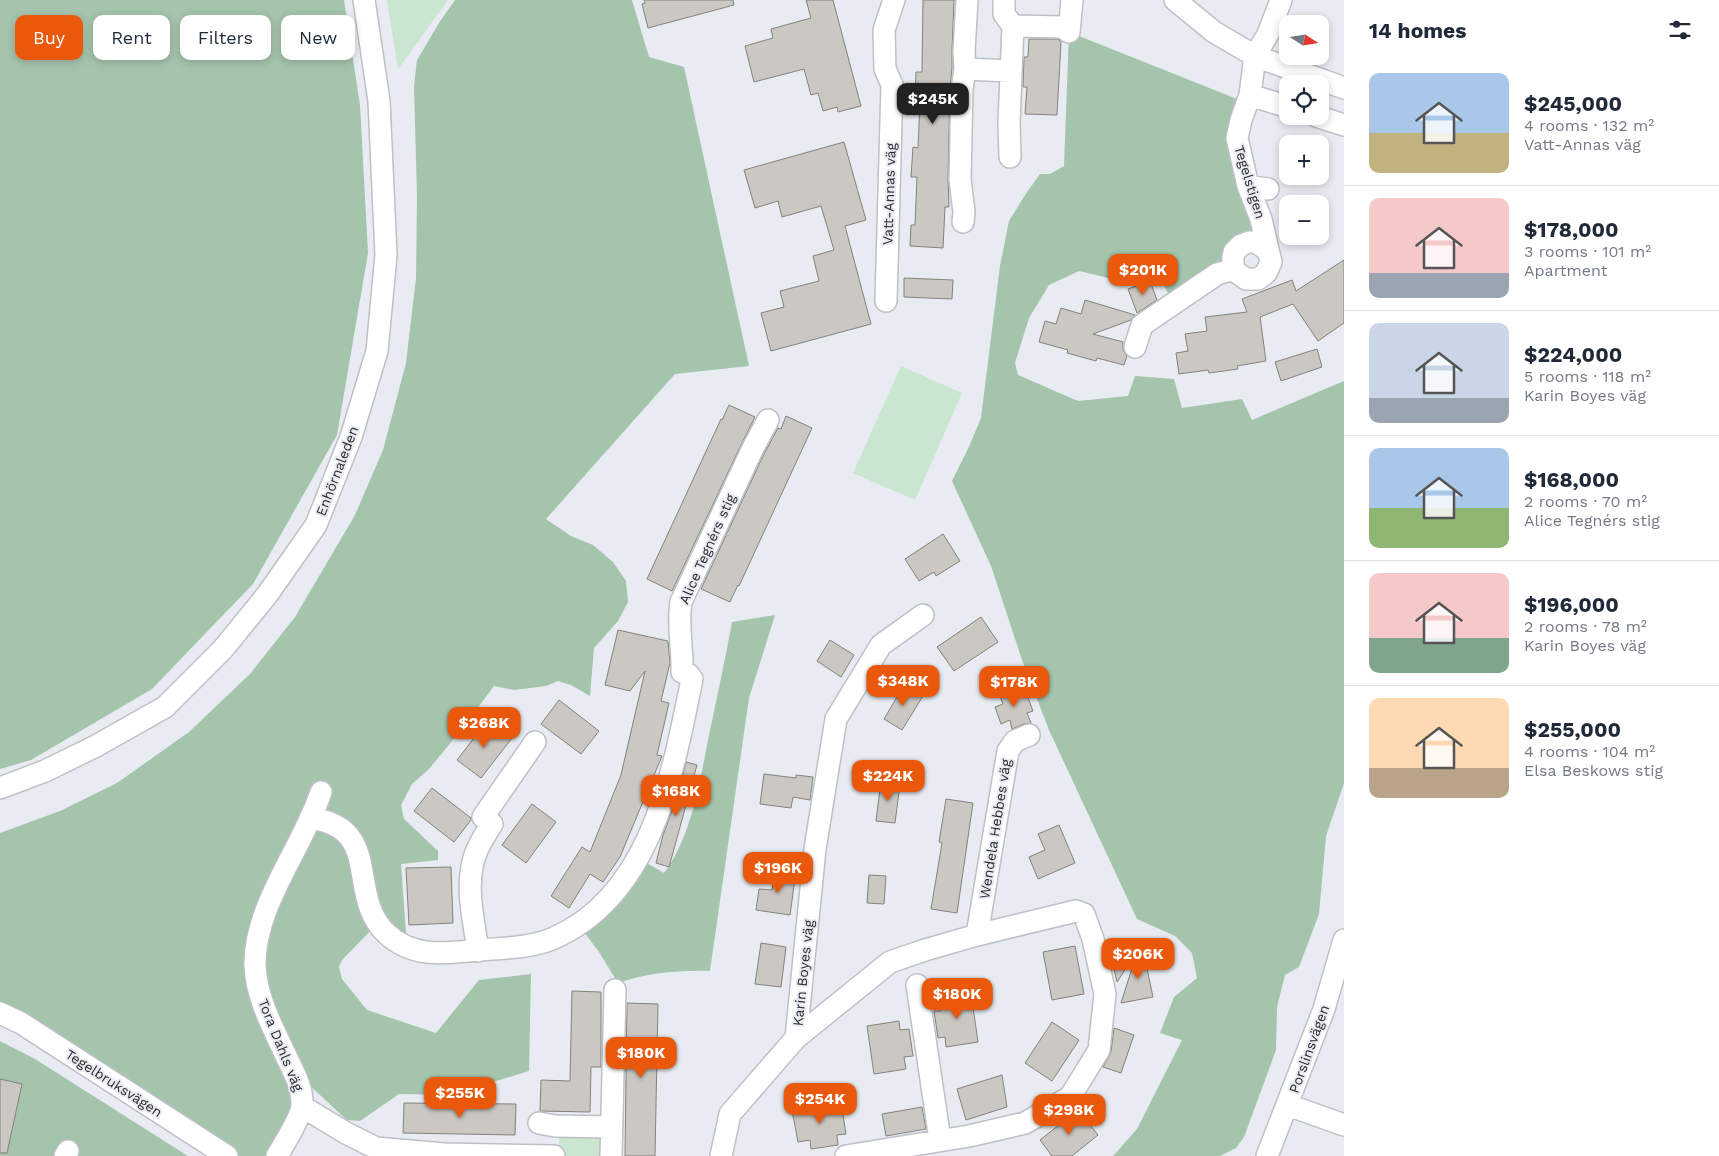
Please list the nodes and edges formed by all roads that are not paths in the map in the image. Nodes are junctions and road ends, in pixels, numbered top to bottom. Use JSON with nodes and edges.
{"nodes":[{"id":1,"x":364,"y":0,"type":"edge"},
{"id":2,"x":894,"y":0,"type":"edge"},
{"id":3,"x":967,"y":0,"type":"edge"},
{"id":4,"x":1004,"y":0,"type":"edge"},
{"id":5,"x":1072,"y":0,"type":"edge"},
{"id":6,"x":1176,"y":0,"type":"edge"},
{"id":7,"x":1280,"y":0,"type":"edge"},
{"id":8,"x":1013,"y":26,"type":"junction"},
{"id":9,"x":1255,"y":56,"type":"junction"},
{"id":10,"x":965,"y":69,"type":"junction"},
{"id":11,"x":1011,"y":72,"type":"junction"},
{"id":12,"x":1344,"y":88,"type":"edge"},
{"id":13,"x":1250,"y":95,"type":"junction"},
{"id":14,"x":1279,"y":104,"type":"edge"},
{"id":15,"x":1329,"y":120,"type":"edge"},
{"id":16,"x":1344,"y":125,"type":"edge"},
{"id":17,"x":1010,"y":157,"type":"dead end"},
{"id":18,"x":963,"y":222,"type":"dead end"},
{"id":19,"x":886,"y":302,"type":"dead end"},
{"id":20,"x":1135,"y":347,"type":"dead end"},
{"id":21,"x":768,"y":420,"type":"dead end"},
{"id":22,"x":922,"y":615,"type":"dead end"},
{"id":23,"x":1029,"y":735,"type":"dead end"},
{"id":24,"x":535,"y":742,"type":"dead end"},
{"id":25,"x":0,"y":788,"type":"edge"},
{"id":26,"x":321,"y":792,"type":"dead end"},
{"id":27,"x":310,"y":818,"type":"junction"},
{"id":28,"x":977,"y":935,"type":"junction"},
{"id":29,"x":1344,"y":940,"type":"edge"},
{"id":30,"x":478,"y":951,"type":"junction"},
{"id":31,"x":917,"y":985,"type":"dead end"},
{"id":32,"x":614,"y":990,"type":"dead end"},
{"id":33,"x":0,"y":1013,"type":"edge"},
{"id":34,"x":796,"y":1038,"type":"junction"},
{"id":35,"x":1288,"y":1105,"type":"junction"},
{"id":36,"x":303,"y":1107,"type":"junction"},
{"id":37,"x":1344,"y":1125,"type":"edge"},
{"id":38,"x":612,"y":1127,"type":"junction"},
{"id":39,"x":940,"y":1140,"type":"junction"},
{"id":40,"x":227,"y":1156,"type":"edge"},
{"id":41,"x":277,"y":1156,"type":"edge"},
{"id":42,"x":554,"y":1156,"type":"edge"},
{"id":43,"x":611,"y":1156,"type":"edge"},
{"id":44,"x":721,"y":1156,"type":"edge"},
{"id":45,"x":846,"y":1156,"type":"edge"},
{"id":46,"x":1267,"y":1156,"type":"edge"}],
"edges":[{"from":1,"to":25,"type":"street","name":"Enhörnaleden"},
{"from":2,"to":19,"type":"street","name":"Vatt-Annas väg"},
{"from":3,"to":10,"type":"street"},
{"from":4,"to":8,"type":"street"},
{"from":5,"to":8,"type":"street"},
{"from":6,"to":9,"type":"street"},
{"from":7,"to":9,"type":"street"},
{"from":8,"to":11,"type":"street"},
{"from":9,"to":12,"type":"street"},
{"from":9,"to":13,"type":"street","name":"Tegelstigen"},
{"from":10,"to":11,"type":"street"},
{"from":10,"to":18,"type":"street"},
{"from":11,"to":17,"type":"street"},
{"from":13,"to":14,"type":"street"},
{"from":13,"to":20,"type":"street","name":"Tegelstigen"},
{"from":15,"to":16,"type":"street"},
{"from":21,"to":30,"type":"street","name":"Alice Tegnérs stig"},
{"from":22,"to":34,"type":"street","name":"Karin Boyes väg"},
{"from":23,"to":28,"type":"street","name":"Wendela Hebbes väg"},
{"from":24,"to":30,"type":"street"},
{"from":26,"to":27,"type":"street","name":"Tora Dahls väg"},
{"from":27,"to":30,"type":"street","name":"Alice Tegnérs stig"},
{"from":27,"to":36,"type":"street","name":"Tora Dahls väg"},
{"from":28,"to":34,"type":"street"},
{"from":28,"to":39,"type":"street"},
{"from":29,"to":35,"type":"street","name":"Porslinsvägen"},
{"from":31,"to":39,"type":"street"},
{"from":32,"to":38,"type":"street"},
{"from":33,"to":40,"type":"street","name":"Tegelbruksvägen"},
{"from":34,"to":44,"type":"street"},
{"from":35,"to":37,"type":"street"},
{"from":35,"to":46,"type":"street","name":"Porslinsvägen"},
{"from":36,"to":41,"type":"street","name":"Tora Dahls väg"},
{"from":36,"to":42,"type":"street"},
{"from":38,"to":42,"type":"street"},
{"from":38,"to":43,"type":"street"},
{"from":39,"to":45,"type":"street"}]}
